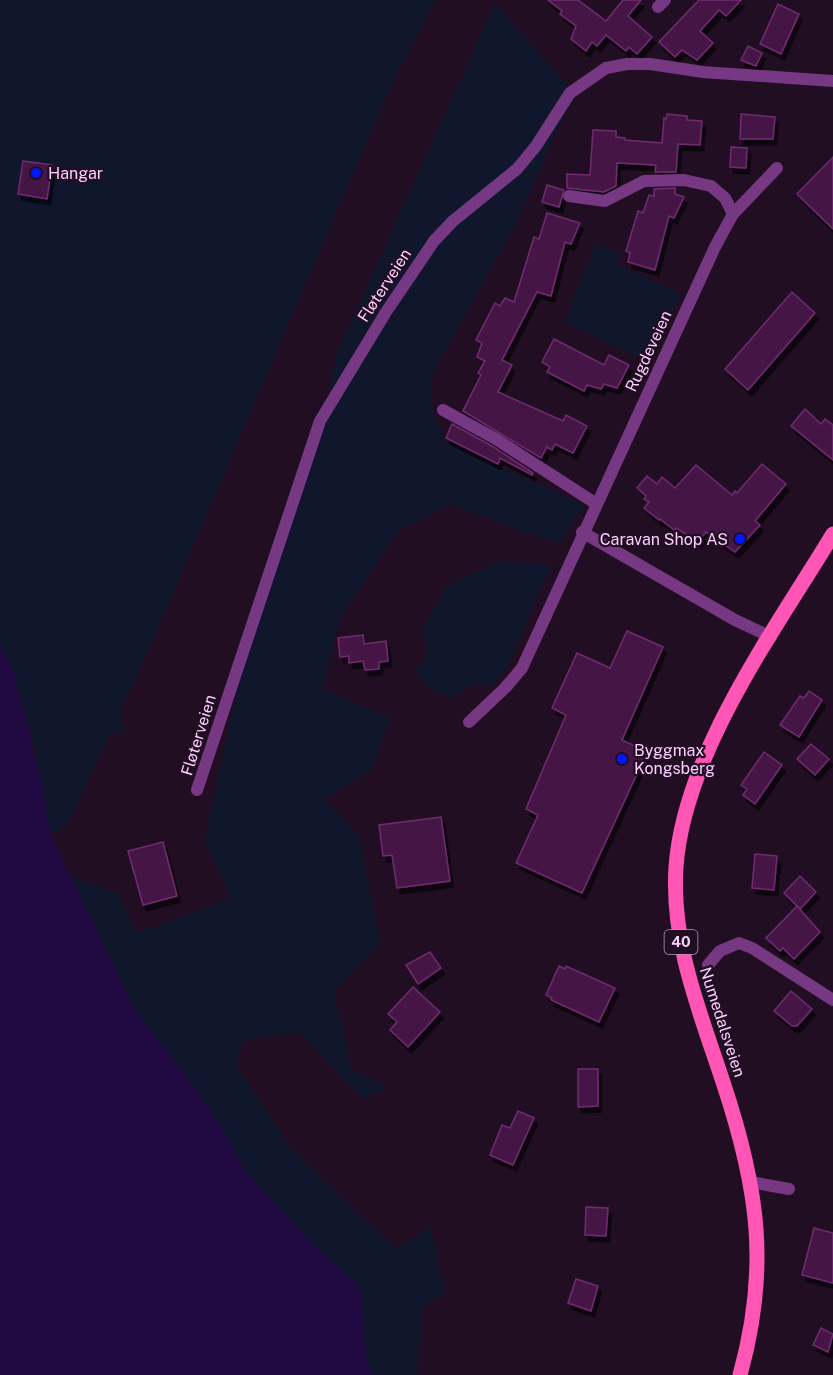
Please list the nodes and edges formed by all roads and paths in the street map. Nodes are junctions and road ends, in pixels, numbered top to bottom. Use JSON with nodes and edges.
{"nodes":[{"id":1,"x":833,"y":81,"type":"edge"},
{"id":2,"x":777,"y":168,"type":"dead end"},
{"id":3,"x":569,"y":196,"type":"dead end"},
{"id":4,"x":733,"y":214,"type":"junction"},
{"id":5,"x":443,"y":410,"type":"dead end"},
{"id":6,"x":595,"y":503,"type":"junction"},
{"id":7,"x":582,"y":532,"type":"junction"},
{"id":8,"x":833,"y":534,"type":"edge"},
{"id":9,"x":771,"y":637,"type":"junction"},
{"id":10,"x":469,"y":722,"type":"dead end"},
{"id":11,"x":197,"y":790,"type":"dead end"},
{"id":12,"x":708,"y":965,"type":"dead end"},
{"id":13,"x":833,"y":1000,"type":"edge"},
{"id":14,"x":751,"y":1182,"type":"junction"},
{"id":15,"x":789,"y":1189,"type":"dead end"},
{"id":16,"x":740,"y":1375,"type":"edge"}],
"edges":[{"from":1,"to":11,"type":"street","name":"Fløterveien"},
{"from":2,"to":4,"type":"street","name":"Rugdeveien"},
{"from":3,"to":4,"type":"street"},
{"from":4,"to":6,"type":"street","name":"Rugdeveien"},
{"from":5,"to":6,"type":"street"},
{"from":6,"to":7,"type":"street","name":"Rugdeveien"},
{"from":7,"to":9,"type":"street"},
{"from":7,"to":10,"type":"street","name":"Rugdeveien"},
{"from":8,"to":9,"type":"main road","name":"Numedalsveien","number":"40"},
{"from":9,"to":14,"type":"main road","name":"Numedalsveien","number":"40"},
{"from":12,"to":13,"type":"street"},
{"from":14,"to":15,"type":"street"},
{"from":14,"to":16,"type":"main road","name":"Numedalsveien","number":"40"}]}
